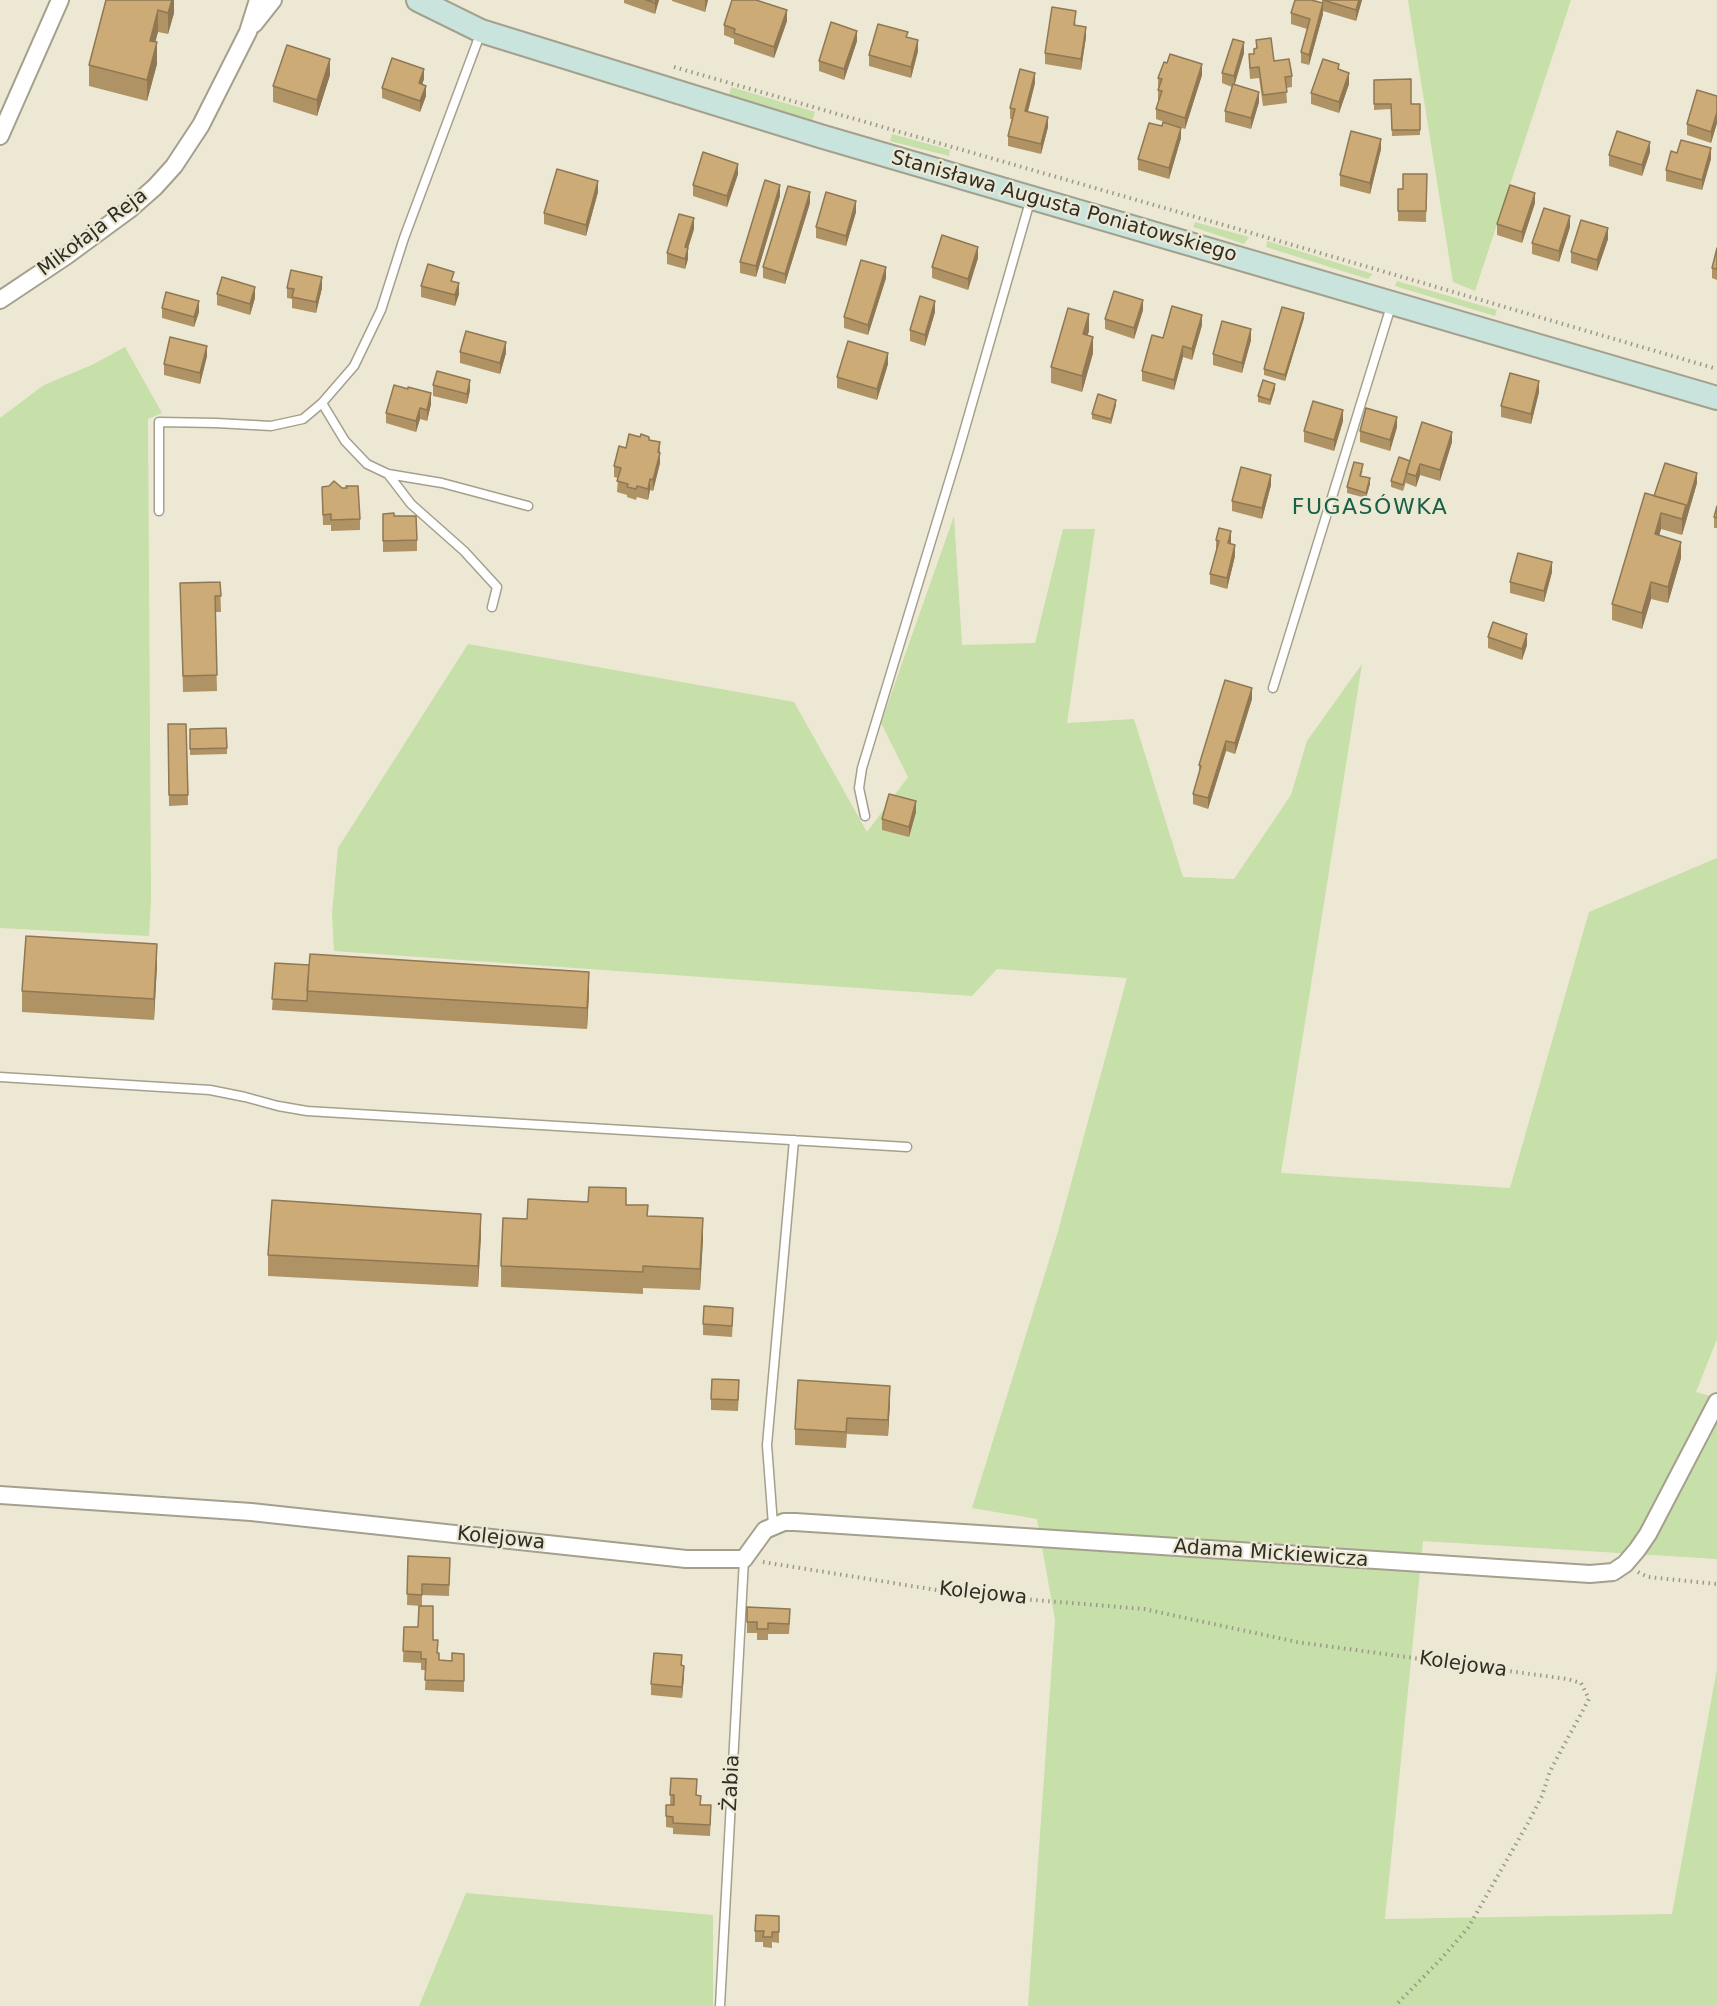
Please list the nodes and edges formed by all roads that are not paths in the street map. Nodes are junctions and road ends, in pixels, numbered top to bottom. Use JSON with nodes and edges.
{"nodes":[{"id":1,"x":60,"y":0,"type":"edge"},
{"id":2,"x":258,"y":0,"type":"edge"},
{"id":3,"x":273,"y":0,"type":"edge"},
{"id":4,"x":418,"y":0,"type":"edge"},
{"id":5,"x":248,"y":32,"type":"junction"},
{"id":6,"x":481,"y":32,"type":"junction"},
{"id":7,"x":0,"y":136,"type":"edge"},
{"id":8,"x":1031,"y":198,"type":"junction"},
{"id":9,"x":0,"y":300,"type":"edge"},
{"id":10,"x":1392,"y":303,"type":"junction"},
{"id":11,"x":1717,"y":398,"type":"edge"},
{"id":12,"x":322,"y":403,"type":"junction"},
{"id":13,"x":388,"y":474,"type":"junction"},
{"id":14,"x":528,"y":506,"type":"dead end"},
{"id":15,"x":159,"y":511,"type":"dead end"},
{"id":16,"x":492,"y":607,"type":"dead end"},
{"id":17,"x":1274,"y":688,"type":"dead end"},
{"id":18,"x":866,"y":816,"type":"dead end"},
{"id":19,"x":0,"y":1077,"type":"edge"},
{"id":20,"x":794,"y":1140,"type":"junction"},
{"id":21,"x":907,"y":1147,"type":"dead end"},
{"id":22,"x":1717,"y":1402,"type":"edge"},
{"id":23,"x":0,"y":1495,"type":"edge"},
{"id":24,"x":773,"y":1525,"type":"junction"},
{"id":25,"x":744,"y":1559,"type":"junction"},
{"id":26,"x":720,"y":2006,"type":"edge"}],
"edges":[{"from":1,"to":7,"type":"street"},
{"from":2,"to":5,"type":"street","name":"Mikołaja Reja"},
{"from":3,"to":5,"type":"street","name":"Mikołaja Reja"},
{"from":4,"to":6,"type":"main road","name":"Stanisława Augusta Poniatowskiego"},
{"from":5,"to":9,"type":"street","name":"Mikołaja Reja"},
{"from":6,"to":8,"type":"main road","name":"Stanisława Augusta Poniatowskiego"},
{"from":6,"to":12,"type":"lane"},
{"from":8,"to":10,"type":"main road","name":"Stanisława Augusta Poniatowskiego"},
{"from":8,"to":18,"type":"lane"},
{"from":10,"to":11,"type":"main road","name":"Stanisława Augusta Poniatowskiego"},
{"from":10,"to":17,"type":"lane"},
{"from":12,"to":13,"type":"lane"},
{"from":12,"to":15,"type":"lane"},
{"from":13,"to":14,"type":"lane"},
{"from":13,"to":16,"type":"lane"},
{"from":19,"to":20,"type":"lane"},
{"from":20,"to":21,"type":"lane"},
{"from":20,"to":24,"type":"lane"},
{"from":22,"to":24,"type":"street","name":"Adama Mickiewicza"},
{"from":23,"to":25,"type":"street","name":"Kolejowa"},
{"from":24,"to":25,"type":"street"},
{"from":25,"to":26,"type":"lane","name":"Żabia"}]}
